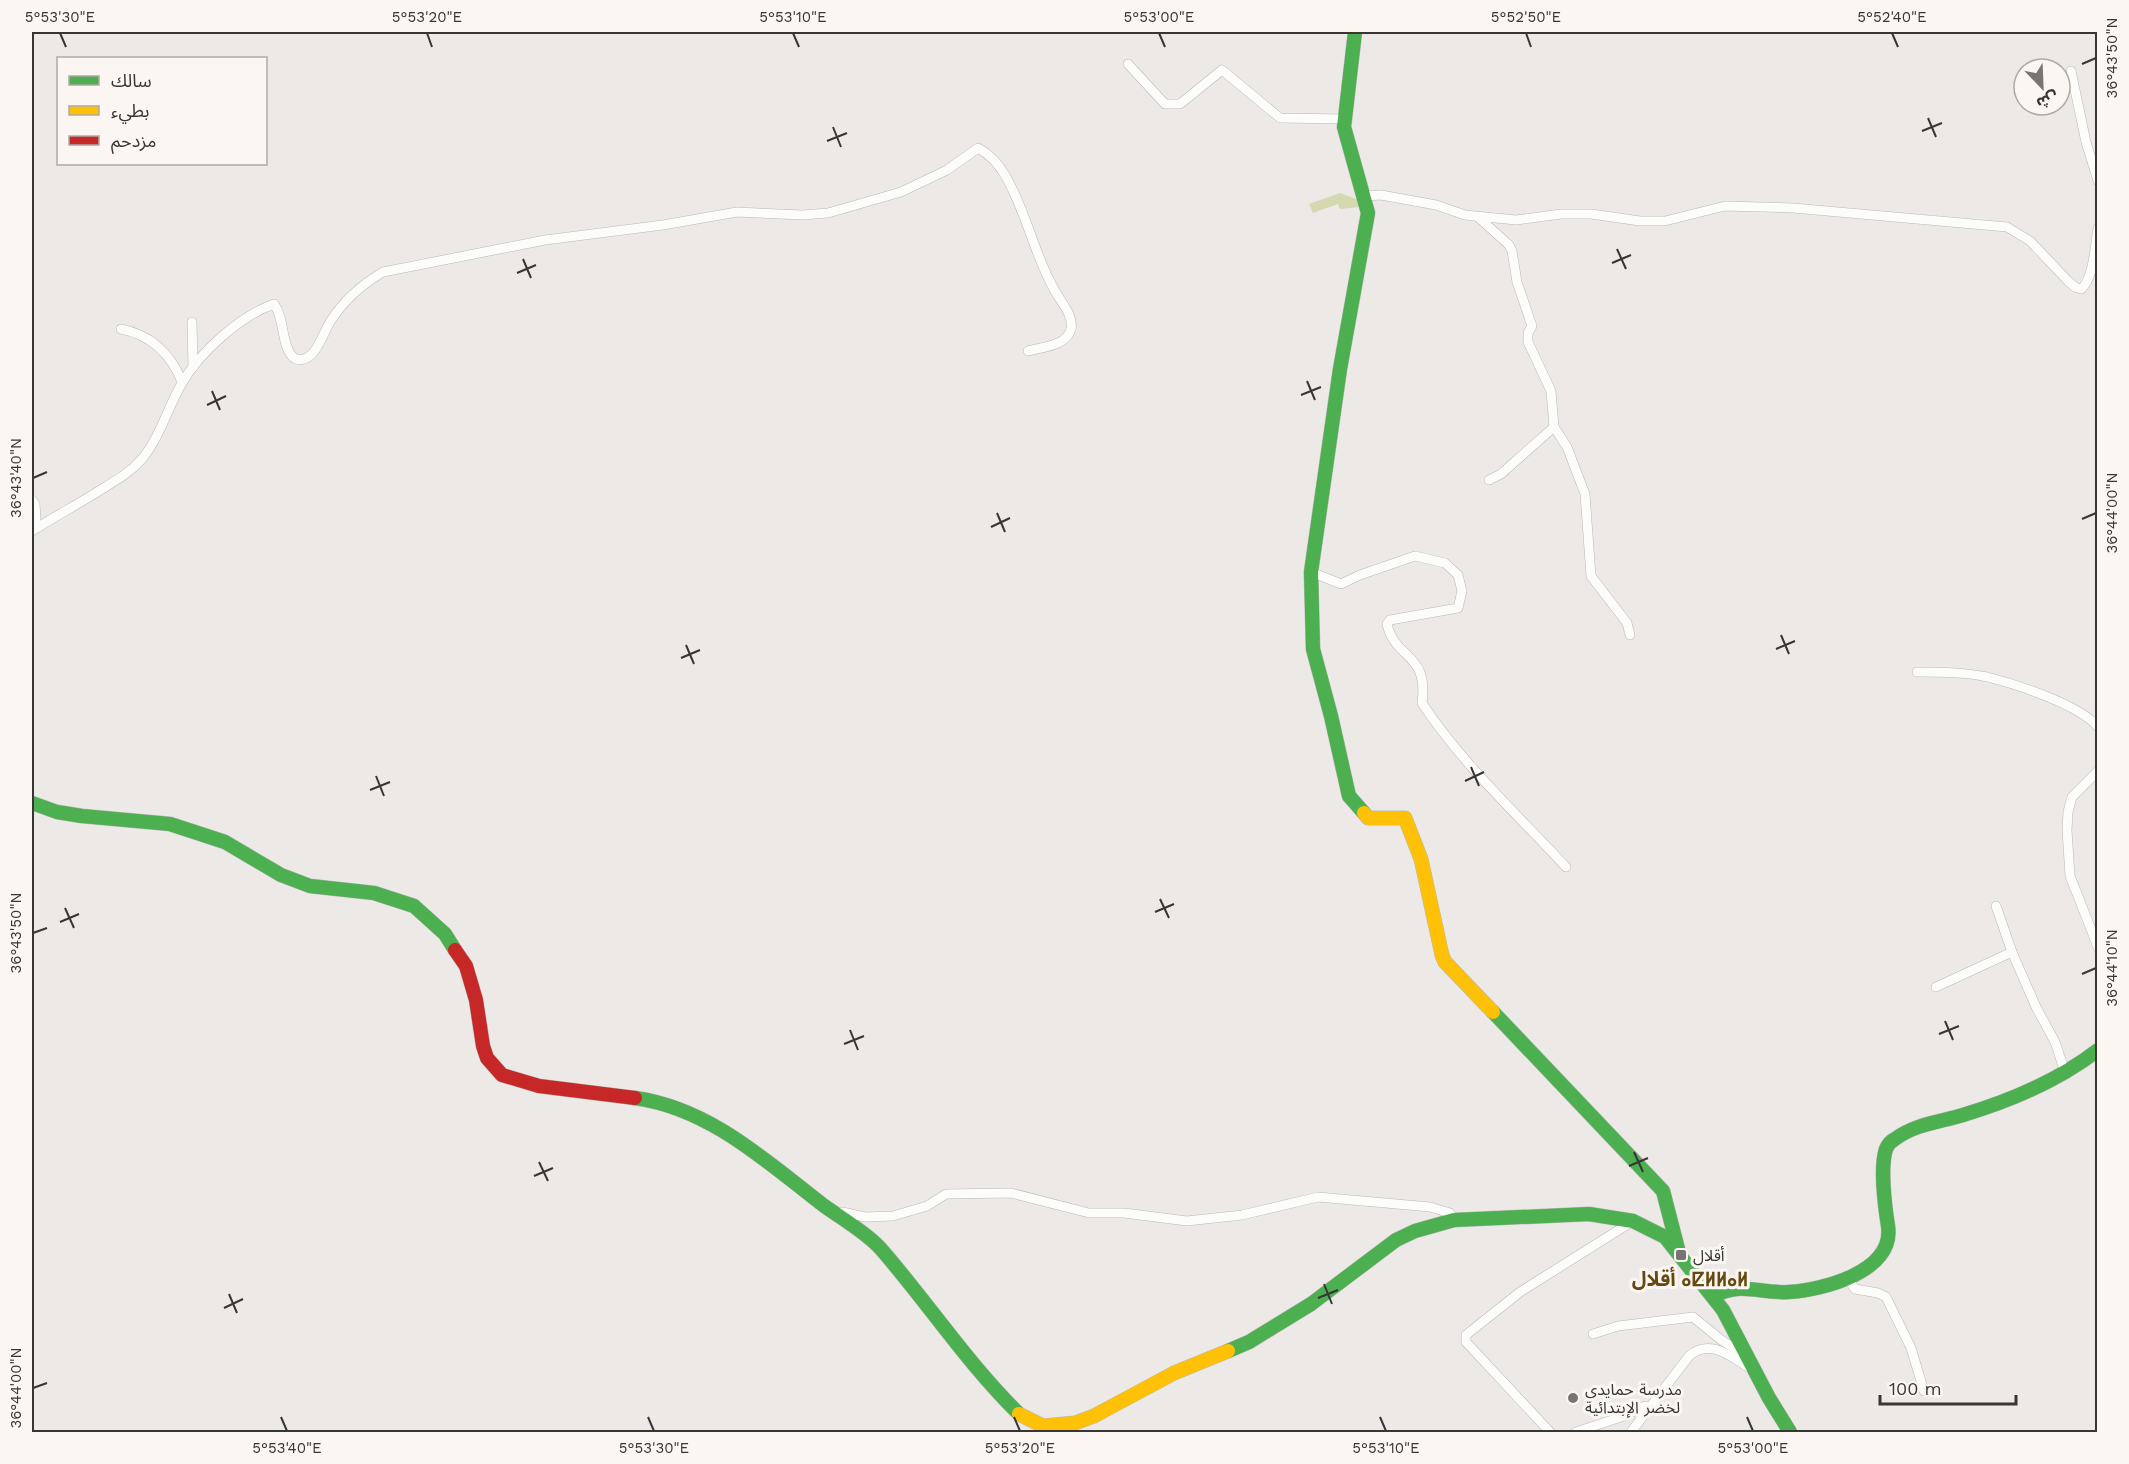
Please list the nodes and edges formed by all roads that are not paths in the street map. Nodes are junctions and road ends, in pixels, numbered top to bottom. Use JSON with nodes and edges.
{"nodes":[{"id":1,"x":1355,"y":32,"type":"edge"},
{"id":2,"x":1128,"y":64,"type":"dead end"},
{"id":3,"x":2072,"y":76,"type":"edge"},
{"id":4,"x":1345,"y":119,"type":"junction"},
{"id":5,"x":2097,"y":181,"type":"edge"},
{"id":6,"x":1363,"y":196,"type":"junction"},
{"id":7,"x":1476,"y":216,"type":"junction"},
{"id":8,"x":2097,"y":228,"type":"edge"},
{"id":9,"x":192,"y":322,"type":"dead end"},
{"id":10,"x":121,"y":329,"type":"dead end"},
{"id":11,"x":1028,"y":351,"type":"dead end"},
{"id":12,"x":193,"y":367,"type":"junction"},
{"id":13,"x":182,"y":382,"type":"junction"},
{"id":14,"x":1554,"y":427,"type":"junction"},
{"id":15,"x":1489,"y":480,"type":"dead end"},
{"id":16,"x":32,"y":500,"type":"edge"},
{"id":17,"x":32,"y":525,"type":"edge"},
{"id":18,"x":32,"y":531,"type":"edge"},
{"id":19,"x":1311,"y":572,"type":"junction"},
{"id":20,"x":1630,"y":635,"type":"dead end"},
{"id":21,"x":1917,"y":672,"type":"dead end"},
{"id":22,"x":2097,"y":727,"type":"edge"},
{"id":23,"x":2097,"y":771,"type":"edge"},
{"id":24,"x":32,"y":803,"type":"edge"},
{"id":25,"x":1566,"y":867,"type":"dead end"},
{"id":26,"x":1996,"y":906,"type":"dead end"},
{"id":27,"x":2097,"y":946,"type":"edge"},
{"id":28,"x":2012,"y":952,"type":"junction"},
{"id":29,"x":1936,"y":987,"type":"dead end"},
{"id":30,"x":2097,"y":1038,"type":"edge"},
{"id":31,"x":2096,"y":1052,"type":"edge"},
{"id":32,"x":2064,"y":1072,"type":"junction"},
{"id":33,"x":835,"y":1213,"type":"junction"},
{"id":34,"x":1454,"y":1220,"type":"junction"},
{"id":35,"x":1633,"y":1221,"type":"junction"},
{"id":36,"x":1679,"y":1253,"type":"junction"},
{"id":37,"x":1847,"y":1278,"type":"junction"},
{"id":38,"x":1713,"y":1296,"type":"junction"},
{"id":39,"x":1593,"y":1334,"type":"dead end"},
{"id":40,"x":1746,"y":1357,"type":"junction"},
{"id":41,"x":1753,"y":1370,"type":"junction"},
{"id":42,"x":1924,"y":1391,"type":"dead end"},
{"id":43,"x":1650,"y":1407,"type":"junction"},
{"id":44,"x":1039,"y":1429,"type":"edge"},
{"id":45,"x":1550,"y":1432,"type":"edge"},
{"id":46,"x":1576,"y":1432,"type":"edge"},
{"id":47,"x":1631,"y":1432,"type":"edge"},
{"id":48,"x":1790,"y":1432,"type":"edge"}],
"edges":[{"from":1,"to":4,"type":"main road"},
{"from":2,"to":4,"type":"street"},
{"from":3,"to":5,"type":"street"},
{"from":4,"to":6,"type":"main road"},
{"from":6,"to":7,"type":"street"},
{"from":6,"to":19,"type":"main road"},
{"from":7,"to":8,"type":"street"},
{"from":7,"to":14,"type":"street"},
{"from":9,"to":12,"type":"street"},
{"from":10,"to":13,"type":"street"},
{"from":11,"to":12,"type":"street"},
{"from":12,"to":13,"type":"street"},
{"from":13,"to":18,"type":"street"},
{"from":14,"to":15,"type":"street"},
{"from":14,"to":20,"type":"street"},
{"from":16,"to":17,"type":"street"},
{"from":19,"to":25,"type":"street"},
{"from":19,"to":36,"type":"main road"},
{"from":21,"to":22,"type":"street"},
{"from":23,"to":27,"type":"street"},
{"from":24,"to":33,"type":"main road"},
{"from":26,"to":28,"type":"street"},
{"from":28,"to":29,"type":"street"},
{"from":28,"to":32,"type":"street"},
{"from":30,"to":31,"type":"street"},
{"from":31,"to":32,"type":"main road"},
{"from":32,"to":37,"type":"main road"},
{"from":33,"to":34,"type":"street"},
{"from":33,"to":44,"type":"main road"},
{"from":34,"to":35,"type":"main road"},
{"from":34,"to":44,"type":"main road"},
{"from":35,"to":36,"type":"main road"},
{"from":35,"to":45,"type":"street"},
{"from":36,"to":38,"type":"main road"},
{"from":37,"to":38,"type":"main road"},
{"from":37,"to":42,"type":"street"},
{"from":38,"to":40,"type":"main road"},
{"from":39,"to":40,"type":"street"},
{"from":40,"to":41,"type":"main road"},
{"from":41,"to":43,"type":"street"},
{"from":41,"to":48,"type":"main road"},
{"from":43,"to":46,"type":"street"},
{"from":43,"to":47,"type":"street"}]}
